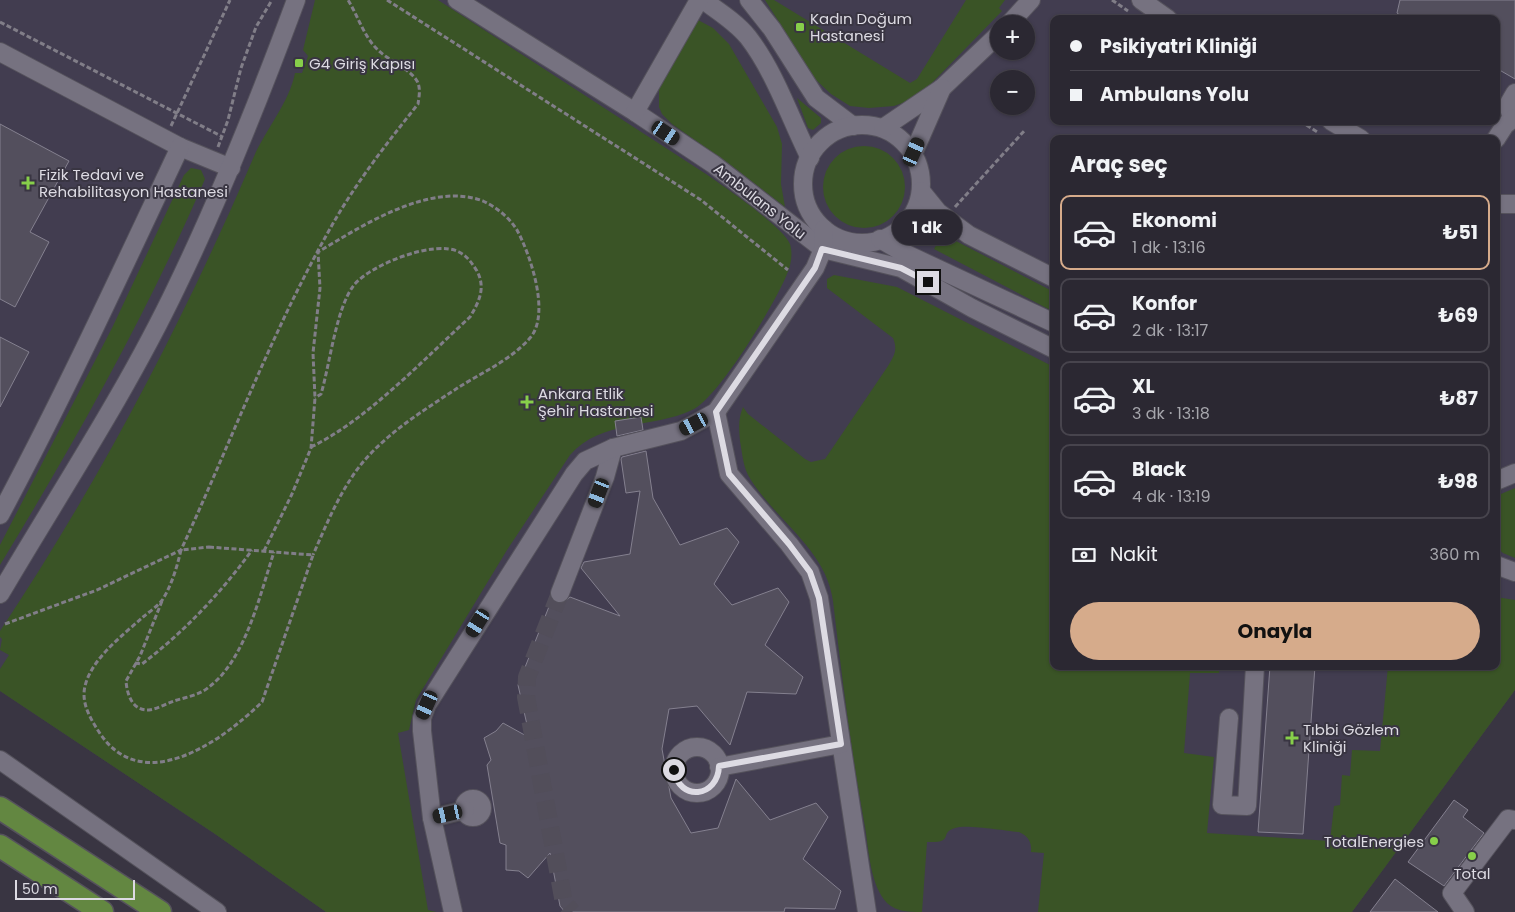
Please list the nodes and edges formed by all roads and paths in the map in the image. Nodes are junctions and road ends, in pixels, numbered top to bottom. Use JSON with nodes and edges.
{"nodes":[{"id":1,"x":222,"y":0,"type":"edge"},
{"id":2,"x":272,"y":0,"type":"edge"},
{"id":3,"x":296,"y":0,"type":"edge"},
{"id":4,"x":348,"y":0,"type":"edge"},
{"id":5,"x":387,"y":0,"type":"edge"},
{"id":6,"x":457,"y":0,"type":"edge"},
{"id":7,"x":701,"y":0,"type":"edge"},
{"id":8,"x":749,"y":0,"type":"edge"},
{"id":9,"x":1031,"y":0,"type":"edge"},
{"id":10,"x":1112,"y":0,"type":"edge"},
{"id":11,"x":230,"y":2,"type":"edge"},
{"id":12,"x":1136,"y":7,"type":"edge"},
{"id":13,"x":1017,"y":15,"type":"edge"},
{"id":14,"x":1157,"y":15,"type":"edge"},
{"id":15,"x":0,"y":22,"type":"edge"},
{"id":16,"x":990,"y":43,"type":"edge"},
{"id":17,"x":0,"y":52,"type":"edge"},
{"id":18,"x":942,"y":88,"type":"junction"},
{"id":19,"x":1515,"y":93,"type":"edge"},
{"id":20,"x":635,"y":112,"type":"junction"},
{"id":21,"x":176,"y":113,"type":"junction"},
{"id":22,"x":1515,"y":118,"type":"edge"},
{"id":23,"x":1314,"y":125,"type":"edge"},
{"id":24,"x":853,"y":126,"type":"junction"},
{"id":25,"x":883,"y":128,"type":"junction"},
{"id":26,"x":1327,"y":129,"type":"edge"},
{"id":27,"x":1025,"y":130,"type":"dead end"},
{"id":28,"x":1347,"y":135,"type":"edge"},
{"id":29,"x":1498,"y":135,"type":"edge"},
{"id":30,"x":221,"y":136,"type":"junction"},
{"id":31,"x":173,"y":143,"type":"junction"},
{"id":32,"x":914,"y":152,"type":"junction"},
{"id":33,"x":810,"y":158,"type":"junction"},
{"id":34,"x":214,"y":162,"type":"junction"},
{"id":35,"x":231,"y":168,"type":"junction"},
{"id":36,"x":921,"y":191,"type":"junction"},
{"id":37,"x":1500,"y":204,"type":"edge"},
{"id":38,"x":1515,"y":204,"type":"edge"},
{"id":39,"x":945,"y":219,"type":"junction"},
{"id":40,"x":824,"y":229,"type":"junction"},
{"id":41,"x":880,"y":239,"type":"junction"},
{"id":42,"x":822,"y":249,"type":"junction"},
{"id":43,"x":318,"y":252,"type":"junction"},
{"id":44,"x":788,"y":270,"type":"dead end"},
{"id":45,"x":1050,"y":276,"type":"edge"},
{"id":46,"x":1050,"y":321,"type":"edge"},
{"id":47,"x":1050,"y":347,"type":"edge"},
{"id":48,"x":315,"y":398,"type":"junction"},
{"id":49,"x":716,"y":412,"type":"junction"},
{"id":50,"x":311,"y":448,"type":"junction"},
{"id":51,"x":613,"y":448,"type":"junction"},
{"id":52,"x":1515,"y":473,"type":"edge"},
{"id":53,"x":1500,"y":479,"type":"edge"},
{"id":54,"x":0,"y":515,"type":"edge"},
{"id":55,"x":181,"y":550,"type":"junction"},
{"id":56,"x":252,"y":550,"type":"junction"},
{"id":57,"x":264,"y":551,"type":"junction"},
{"id":58,"x":274,"y":552,"type":"junction"},
{"id":59,"x":313,"y":555,"type":"junction"},
{"id":60,"x":560,"y":593,"type":"tunnel mouth"},
{"id":61,"x":0,"y":594,"type":"edge"},
{"id":62,"x":162,"y":601,"type":"junction"},
{"id":63,"x":5,"y":624,"type":"dead end"},
{"id":64,"x":135,"y":663,"type":"junction"},
{"id":65,"x":1255,"y":670,"type":"edge"},
{"id":66,"x":1229,"y":718,"type":"dead end"},
{"id":67,"x":841,"y":744,"type":"junction"},
{"id":68,"x":3,"y":761,"type":"edge"},
{"id":69,"x":719,"y":766,"type":"dead end"},
{"id":70,"x":0,"y":808,"type":"edge"},
{"id":71,"x":465,"y":810,"type":"dead end"},
{"id":72,"x":432,"y":818,"type":"junction"},
{"id":73,"x":1515,"y":820,"type":"edge"},
{"id":74,"x":0,"y":846,"type":"edge"},
{"id":75,"x":102,"y":912,"type":"edge"},
{"id":76,"x":160,"y":912,"type":"edge"},
{"id":77,"x":217,"y":912,"type":"edge"},
{"id":78,"x":453,"y":912,"type":"edge"},
{"id":79,"x":868,"y":912,"type":"edge"},
{"id":80,"x":1465,"y":912,"type":"edge"}],
"edges":[{"from":1,"to":11,"type":"path"},
{"from":2,"to":30,"type":"path"},
{"from":3,"to":35,"type":"lane"},
{"from":4,"to":43,"type":"path"},
{"from":5,"to":44,"type":"path"},
{"from":6,"to":20,"type":"lane","name":"Ambulans Yolu"},
{"from":7,"to":20,"type":"lane"},
{"from":7,"to":33,"type":"lane"},
{"from":8,"to":24,"type":"lane"},
{"from":9,"to":13,"type":"lane"},
{"from":10,"to":12,"type":"path"},
{"from":11,"to":21,"type":"path"},
{"from":12,"to":14,"type":"lane"},
{"from":15,"to":21,"type":"path"},
{"from":16,"to":18,"type":"lane"},
{"from":17,"to":31,"type":"lane"},
{"from":18,"to":25,"type":"lane"},
{"from":18,"to":32,"type":"lane"},
{"from":19,"to":22,"type":"lane"},
{"from":20,"to":42,"type":"lane","name":"Ambulans Yolu"},
{"from":21,"to":30,"type":"path"},
{"from":21,"to":31,"type":"path"},
{"from":22,"to":29,"type":"lane"},
{"from":23,"to":26,"type":"path"},
{"from":24,"to":25,"type":"lane"},
{"from":24,"to":33,"type":"lane"},
{"from":25,"to":32,"type":"lane"},
{"from":26,"to":28,"type":"lane"},
{"from":27,"to":39,"type":"path"},
{"from":30,"to":34,"type":"path"},
{"from":31,"to":34,"type":"lane"},
{"from":31,"to":54,"type":"lane"},
{"from":32,"to":36,"type":"lane"},
{"from":33,"to":40,"type":"lane"},
{"from":34,"to":35,"type":"lane"},
{"from":35,"to":61,"type":"lane"},
{"from":36,"to":39,"type":"lane"},
{"from":36,"to":41,"type":"lane"},
{"from":37,"to":38,"type":"lane"},
{"from":39,"to":45,"type":"lane"},
{"from":40,"to":41,"type":"lane"},
{"from":40,"to":42,"type":"lane"},
{"from":41,"to":46,"type":"lane"},
{"from":42,"to":47,"type":"lane","name":"Ambulans Yolu"},
{"from":42,"to":49,"type":"lane"},
{"from":43,"to":48,"type":"path"},
{"from":43,"to":55,"type":"path"},
{"from":43,"to":59,"type":"path"},
{"from":48,"to":50,"type":"path"},
{"from":48,"to":50,"type":"path"},
{"from":49,"to":51,"type":"lane"},
{"from":49,"to":67,"type":"lane"},
{"from":50,"to":57,"type":"path"},
{"from":51,"to":60,"type":"lane"},
{"from":51,"to":72,"type":"lane"},
{"from":52,"to":53,"type":"lane"},
{"from":55,"to":56,"type":"path"},
{"from":55,"to":62,"type":"path"},
{"from":55,"to":63,"type":"path"},
{"from":56,"to":57,"type":"path"},
{"from":56,"to":64,"type":"path"},
{"from":57,"to":58,"type":"path"},
{"from":58,"to":59,"type":"path"},
{"from":58,"to":64,"type":"path"},
{"from":59,"to":62,"type":"path"},
{"from":62,"to":64,"type":"path"},
{"from":65,"to":66,"type":"lane"},
{"from":67,"to":69,"type":"lane"},
{"from":67,"to":79,"type":"lane"},
{"from":68,"to":77,"type":"lane"},
{"from":70,"to":76,"type":"main road"},
{"from":71,"to":72,"type":"lane"},
{"from":72,"to":78,"type":"lane"},
{"from":73,"to":80,"type":"lane"},
{"from":74,"to":75,"type":"main road"}]}
